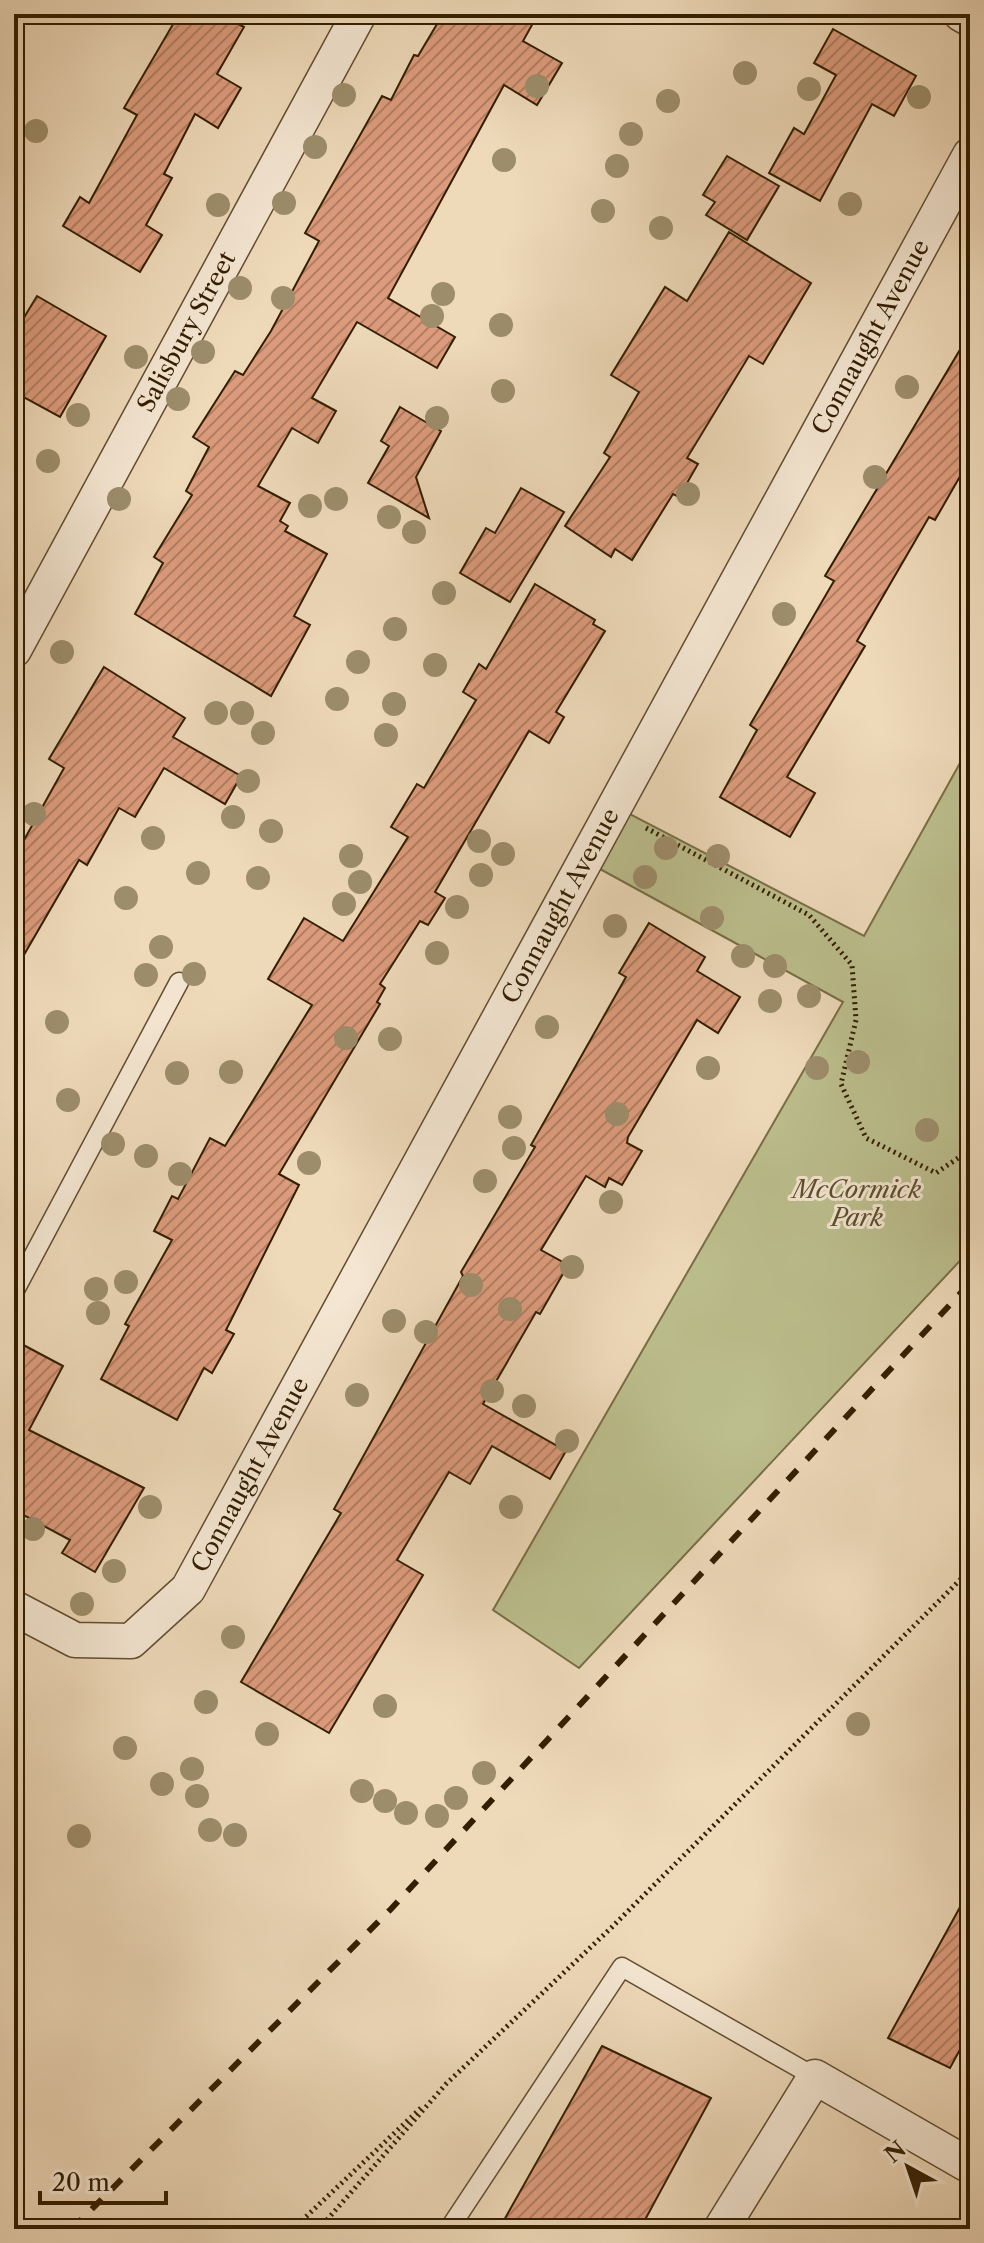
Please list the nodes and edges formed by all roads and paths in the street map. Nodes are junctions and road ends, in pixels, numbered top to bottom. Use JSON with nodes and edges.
{"nodes":[{"id":1,"x":359,"y":14,"type":"edge"},
{"id":2,"x":961,"y":14,"type":"edge"},
{"id":3,"x":970,"y":19,"type":"edge"},
{"id":4,"x":970,"y":155,"type":"edge"},
{"id":5,"x":14,"y":650,"type":"edge"},
{"id":6,"x":644,"y":827,"type":"dead end"},
{"id":7,"x":179,"y":982,"type":"dead end"},
{"id":8,"x":970,"y":1150,"type":"edge"},
{"id":9,"x":14,"y":1292,"type":"edge"},
{"id":10,"x":970,"y":1570,"type":"edge"},
{"id":11,"x":14,"y":1608,"type":"edge"},
{"id":12,"x":815,"y":2077,"type":"junction"},
{"id":13,"x":446,"y":2084,"type":"junction"},
{"id":14,"x":970,"y":2166,"type":"edge"},
{"id":15,"x":293,"y":2229,"type":"edge"},
{"id":16,"x":319,"y":2229,"type":"edge"},
{"id":17,"x":449,"y":2229,"type":"edge"},
{"id":18,"x":721,"y":2229,"type":"edge"}],
"edges":[{"from":1,"to":5,"type":"street","name":"Salisbury Street"},
{"from":2,"to":3,"type":"street"},
{"from":4,"to":11,"type":"street","name":"Connaught Avenue"},
{"from":6,"to":8,"type":"path"},
{"from":7,"to":9,"type":"lane"},
{"from":10,"to":13,"type":"path"},
{"from":12,"to":14,"type":"street"},
{"from":12,"to":17,"type":"lane"},
{"from":12,"to":18,"type":"street"},
{"from":13,"to":15,"type":"path"},
{"from":13,"to":16,"type":"path"}]}
